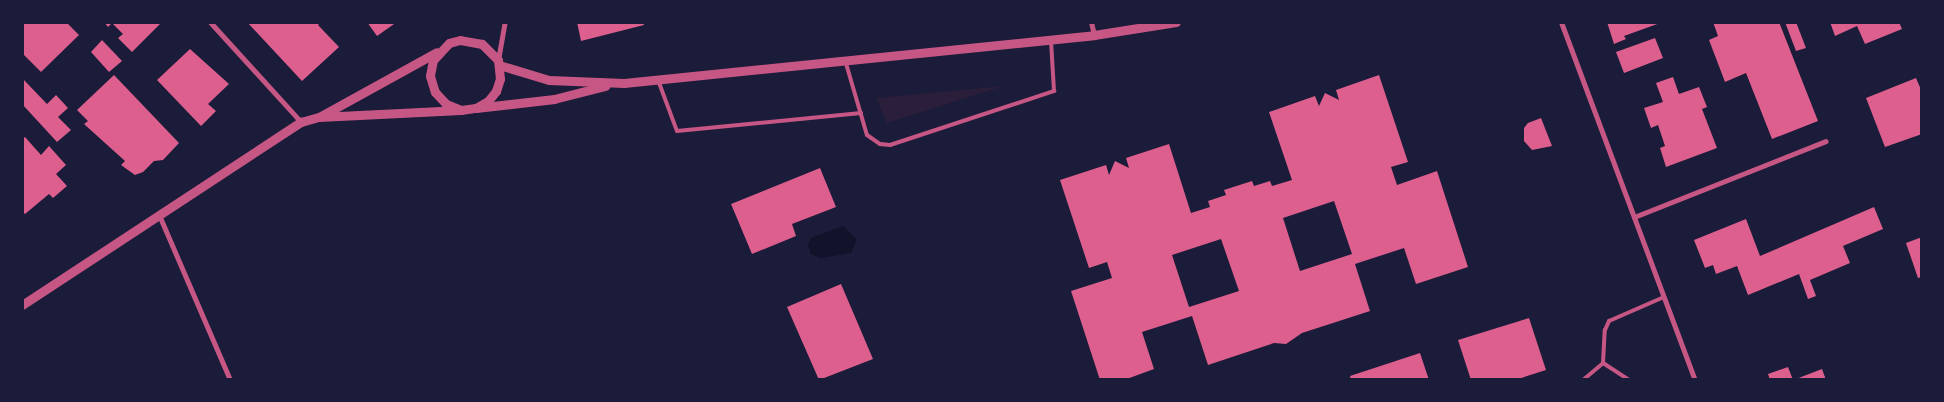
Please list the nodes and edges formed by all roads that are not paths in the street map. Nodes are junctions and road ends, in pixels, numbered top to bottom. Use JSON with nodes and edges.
{"nodes":[{"id":1,"x":210,"y":22,"type":"edge"},
{"id":2,"x":505,"y":22,"type":"edge"},
{"id":3,"x":1091,"y":22,"type":"edge"},
{"id":4,"x":1176,"y":22,"type":"edge"},
{"id":5,"x":1561,"y":22,"type":"edge"},
{"id":6,"x":1094,"y":34,"type":"junction"},
{"id":7,"x":1051,"y":39,"type":"junction"},
{"id":8,"x":440,"y":50,"type":"junction"},
{"id":9,"x":845,"y":60,"type":"junction"},
{"id":10,"x":498,"y":63,"type":"junction"},
{"id":11,"x":658,"y":80,"type":"junction"},
{"id":12,"x":614,"y":83,"type":"junction"},
{"id":13,"x":476,"y":108,"type":"junction"},
{"id":14,"x":461,"y":110,"type":"junction"},
{"id":15,"x":861,"y":113,"type":"junction"},
{"id":16,"x":318,"y":117,"type":"junction"},
{"id":17,"x":301,"y":122,"type":"junction"},
{"id":18,"x":1826,"y":141,"type":"dead end"},
{"id":19,"x":159,"y":213,"type":"junction"},
{"id":20,"x":1634,"y":217,"type":"junction"},
{"id":21,"x":1664,"y":297,"type":"junction"},
{"id":22,"x":22,"y":305,"type":"edge"},
{"id":23,"x":1603,"y":363,"type":"junction"},
{"id":24,"x":230,"y":380,"type":"edge"},
{"id":25,"x":1583,"y":380,"type":"edge"},
{"id":26,"x":1629,"y":380,"type":"edge"},
{"id":27,"x":1695,"y":380,"type":"edge"}],
"edges":[{"from":1,"to":17,"type":"street"},
{"from":2,"to":10,"type":"street"},
{"from":3,"to":6,"type":"street"},
{"from":4,"to":6,"type":"street"},
{"from":5,"to":20,"type":"street"},
{"from":6,"to":7,"type":"street"},
{"from":7,"to":9,"type":"street"},
{"from":7,"to":15,"type":"lane"},
{"from":8,"to":10,"type":"street"},
{"from":8,"to":14,"type":"street"},
{"from":8,"to":16,"type":"street"},
{"from":9,"to":11,"type":"street"},
{"from":9,"to":15,"type":"lane"},
{"from":10,"to":12,"type":"street"},
{"from":10,"to":13,"type":"street"},
{"from":11,"to":12,"type":"street"},
{"from":11,"to":15,"type":"lane"},
{"from":12,"to":13,"type":"street"},
{"from":13,"to":14,"type":"street"},
{"from":14,"to":16,"type":"street"},
{"from":16,"to":17,"type":"street"},
{"from":17,"to":19,"type":"street"},
{"from":18,"to":20,"type":"street"},
{"from":19,"to":22,"type":"street"},
{"from":19,"to":24,"type":"street"},
{"from":20,"to":21,"type":"street"},
{"from":21,"to":23,"type":"lane"},
{"from":21,"to":27,"type":"street"},
{"from":23,"to":25,"type":"lane"},
{"from":23,"to":26,"type":"lane"}]}
